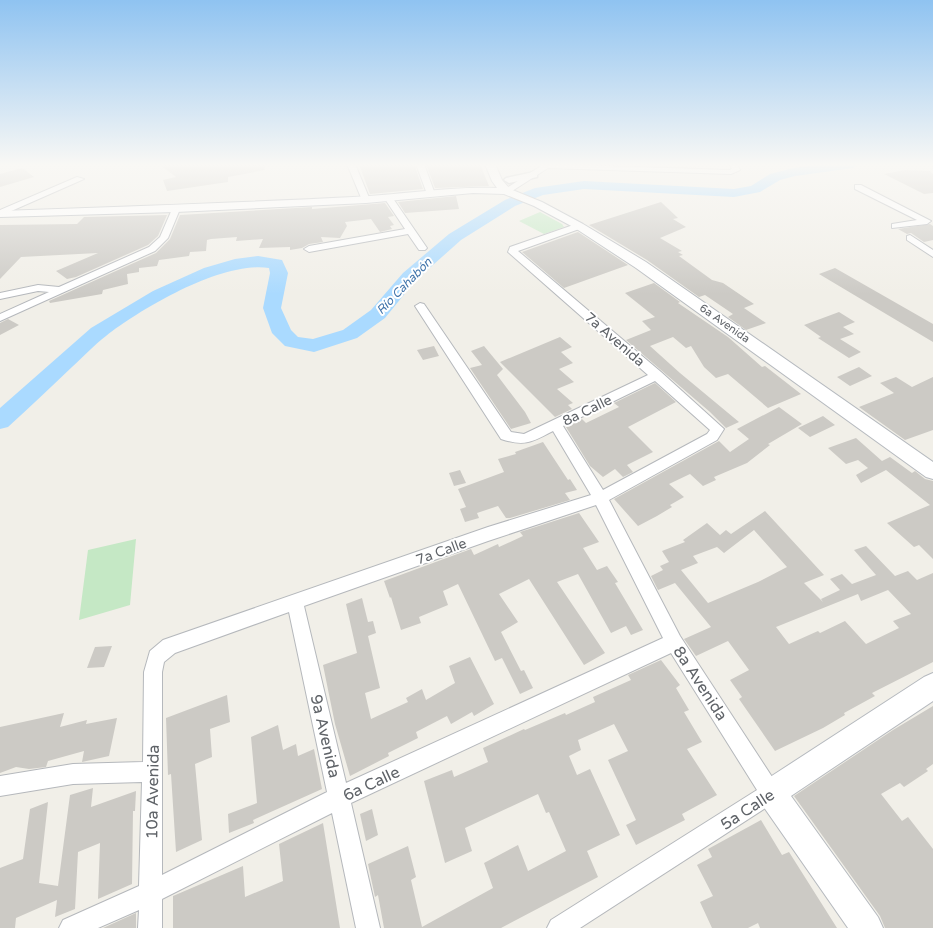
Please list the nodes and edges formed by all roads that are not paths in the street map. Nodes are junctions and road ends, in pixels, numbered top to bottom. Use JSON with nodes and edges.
{"nodes":[{"id":1,"x":15,"y":207,"type":"edge"},
{"id":2,"x":212,"y":207,"type":"edge"},
{"id":3,"x":394,"y":207,"type":"edge"},
{"id":4,"x":544,"y":207,"type":"edge"},
{"id":5,"x":901,"y":207,"type":"edge"},
{"id":6,"x":176,"y":209,"type":"junction"},
{"id":7,"x":0,"y":214,"type":"edge"},
{"id":8,"x":930,"y":221,"type":"edge"},
{"id":9,"x":579,"y":226,"type":"junction"},
{"id":10,"x":895,"y":226,"type":"dead end"},
{"id":11,"x":409,"y":231,"type":"junction"},
{"id":12,"x":910,"y":238,"type":"dead end"},
{"id":13,"x":422,"y":248,"type":"dead end"},
{"id":14,"x":308,"y":249,"type":"dead end"},
{"id":15,"x":933,"y":254,"type":"edge"},
{"id":16,"x":59,"y":290,"type":"junction"},
{"id":17,"x":0,"y":296,"type":"edge"},
{"id":18,"x":420,"y":306,"type":"dead end"},
{"id":19,"x":0,"y":318,"type":"edge"},
{"id":20,"x":657,"y":375,"type":"junction"},
{"id":21,"x":556,"y":425,"type":"junction"},
{"id":22,"x":718,"y":429,"type":"joint"},
{"id":23,"x":933,"y":472,"type":"edge"},
{"id":24,"x":600,"y":498,"type":"junction"},
{"id":25,"x":295,"y":602,"type":"junction"},
{"id":26,"x":674,"y":642,"type":"junction"},
{"id":27,"x":156,"y":657,"type":"joint"},
{"id":28,"x":933,"y":686,"type":"edge"},
{"id":29,"x":153,"y":772,"type":"junction"},
{"id":30,"x":0,"y":786,"type":"edge"},
{"id":31,"x":771,"y":793,"type":"junction"},
{"id":32,"x":340,"y":797,"type":"junction"},
{"id":33,"x":150,"y":893,"type":"junction"},
{"id":34,"x":71,"y":928,"type":"edge"},
{"id":35,"x":150,"y":928,"type":"edge"},
{"id":36,"x":368,"y":928,"type":"edge"},
{"id":37,"x":559,"y":928,"type":"edge"},
{"id":38,"x":867,"y":928,"type":"edge"}],
"edges":[{"from":1,"to":7,"type":"street"},
{"from":2,"to":6,"type":"main road"},
{"from":3,"to":11,"type":"street"},
{"from":4,"to":9,"type":"main road","name":"6a Avenida"},
{"from":5,"to":8,"type":"street"},
{"from":6,"to":7,"type":"main road"},
{"from":6,"to":16,"type":"street"},
{"from":8,"to":10,"type":"street"},
{"from":9,"to":20,"type":"street","name":"7a Avenida"},
{"from":9,"to":23,"type":"main road","name":"6a Avenida"},
{"from":11,"to":13,"type":"street"},
{"from":11,"to":14,"type":"street"},
{"from":12,"to":15,"type":"street"},
{"from":16,"to":17,"type":"street"},
{"from":16,"to":19,"type":"street"},
{"from":18,"to":21,"type":"street","name":"8a Calle"},
{"from":20,"to":21,"type":"street","name":"8a Calle"},
{"from":20,"to":22,"type":"street","name":"7a Avenida"},
{"from":21,"to":24,"type":"street","name":"8a Avenida"},
{"from":22,"to":24,"type":"street","name":"7a Calle"},
{"from":24,"to":25,"type":"street","name":"7a Calle"},
{"from":24,"to":26,"type":"street","name":"8a Avenida"},
{"from":25,"to":27,"type":"street","name":"7a Calle"},
{"from":25,"to":32,"type":"street","name":"9a Avenida"},
{"from":26,"to":31,"type":"street","name":"8a Avenida"},
{"from":26,"to":32,"type":"street","name":"6a Calle"},
{"from":27,"to":29,"type":"street","name":"10a Avenida"},
{"from":28,"to":31,"type":"main road","name":"5a Calle"},
{"from":29,"to":30,"type":"street"},
{"from":29,"to":33,"type":"street","name":"10a Avenida"},
{"from":31,"to":37,"type":"street","name":"5a Calle"},
{"from":31,"to":38,"type":"main road","name":"8a Avenida"},
{"from":32,"to":33,"type":"street","name":"6a Calle"},
{"from":32,"to":36,"type":"street","name":"9a Avenida"},
{"from":33,"to":34,"type":"street","name":"6a Calle"},
{"from":33,"to":35,"type":"street","name":"10a Avenida"}]}
